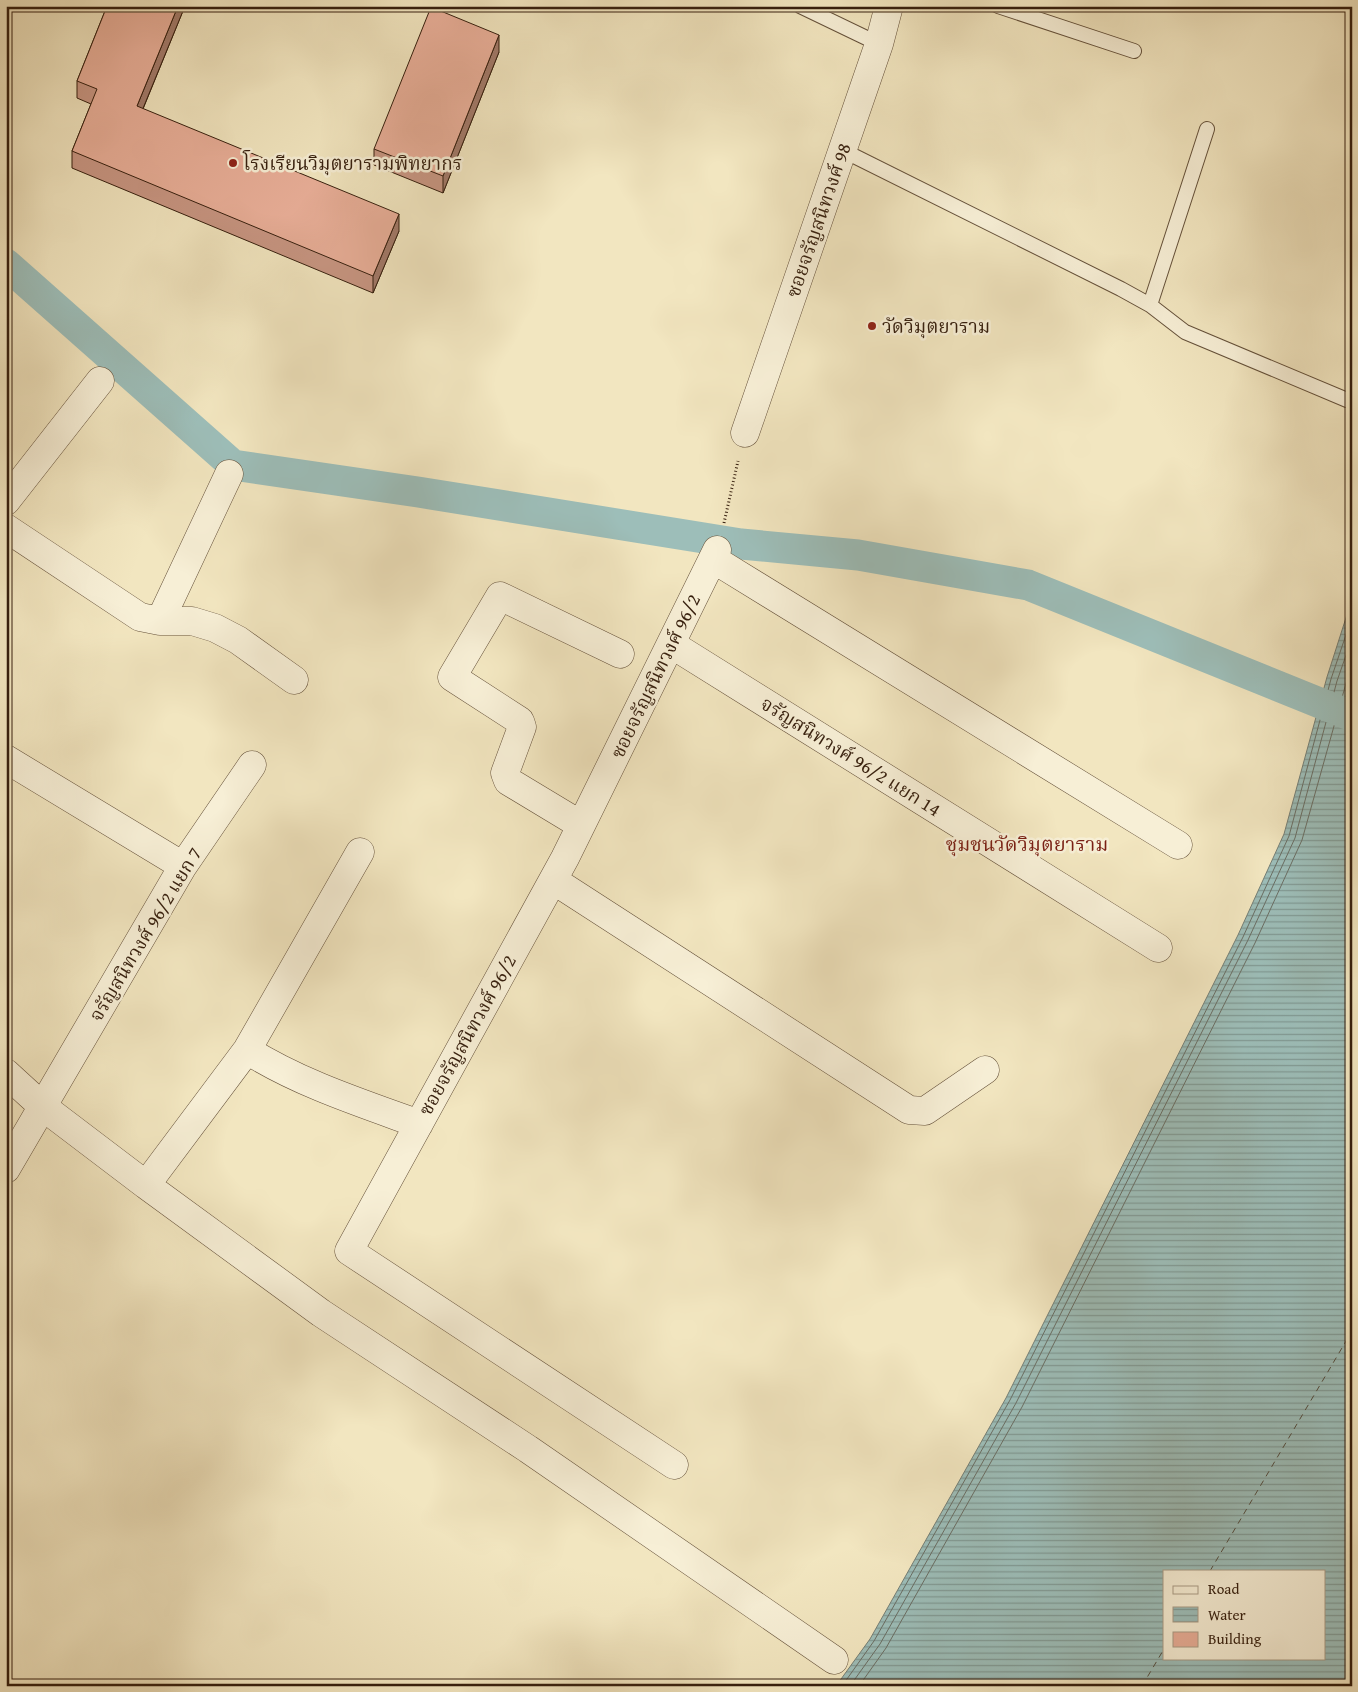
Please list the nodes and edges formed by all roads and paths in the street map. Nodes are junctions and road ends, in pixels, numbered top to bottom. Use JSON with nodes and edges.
{"nodes":[{"id":1,"x":800,"y":6,"type":"edge"},
{"id":2,"x":889,"y":6,"type":"edge"},
{"id":3,"x":998,"y":6,"type":"edge"},
{"id":4,"x":879,"y":44,"type":"junction"},
{"id":5,"x":1134,"y":51,"type":"dead end"},
{"id":6,"x":1207,"y":129,"type":"dead end"},
{"id":7,"x":842,"y":150,"type":"junction"},
{"id":8,"x":1150,"y":305,"type":"junction"},
{"id":9,"x":100,"y":380,"type":"dead end"},
{"id":10,"x":1347,"y":400,"type":"dead end"},
{"id":11,"x":745,"y":433,"type":"dead end"},
{"id":12,"x":229,"y":474,"type":"dead end"},
{"id":13,"x":734,"y":478,"type":"dead end"},
{"id":14,"x":6,"y":501,"type":"edge"},
{"id":15,"x":6,"y":528,"type":"edge"},
{"id":16,"x":715,"y":555,"type":"junction"},
{"id":17,"x":160,"y":621,"type":"junction"},
{"id":18,"x":671,"y":644,"type":"junction"},
{"id":19,"x":620,"y":654,"type":"dead end"},
{"id":20,"x":294,"y":680,"type":"dead end"},
{"id":21,"x":6,"y":758,"type":"edge"},
{"id":22,"x":252,"y":765,"type":"dead end"},
{"id":23,"x":581,"y":826,"type":"junction"},
{"id":24,"x":1178,"y":845,"type":"dead end"},
{"id":25,"x":360,"y":852,"type":"dead end"},
{"id":26,"x":183,"y":866,"type":"junction"},
{"id":27,"x":553,"y":880,"type":"junction"},
{"id":28,"x":1158,"y":948,"type":"dead end"},
{"id":29,"x":247,"y":1050,"type":"junction"},
{"id":30,"x":985,"y":1070,"type":"dead end"},
{"id":31,"x":6,"y":1073,"type":"edge"},
{"id":32,"x":42,"y":1106,"type":"junction"},
{"id":33,"x":418,"y":1124,"type":"junction"},
{"id":34,"x":6,"y":1168,"type":"edge"},
{"id":35,"x":146,"y":1184,"type":"junction"},
{"id":36,"x":674,"y":1465,"type":"dead end"},
{"id":37,"x":834,"y":1660,"type":"dead end"}],
"edges":[{"from":1,"to":4,"type":"lane"},
{"from":2,"to":4,"type":"street","name":"ซอยจรัญสนิทวงศ์ 98"},
{"from":3,"to":5,"type":"lane"},
{"from":4,"to":7,"type":"street","name":"ซอยจรัญสนิทวงศ์ 98"},
{"from":6,"to":8,"type":"lane"},
{"from":7,"to":8,"type":"lane"},
{"from":7,"to":11,"type":"street","name":"ซอยจรัญสนิทวงศ์ 98"},
{"from":8,"to":10,"type":"lane"},
{"from":9,"to":14,"type":"street"},
{"from":12,"to":17,"type":"street"},
{"from":13,"to":16,"type":"path"},
{"from":15,"to":17,"type":"street"},
{"from":16,"to":18,"type":"street","name":"ซอยจรัญสนิทวงศ์ 96/2"},
{"from":16,"to":24,"type":"street"},
{"from":17,"to":20,"type":"street"},
{"from":18,"to":23,"type":"street","name":"ซอยจรัญสนิทวงศ์ 96/2"},
{"from":18,"to":28,"type":"street","name":"จรัญสนิทวงศ์ 96/2 แยก 14"},
{"from":19,"to":23,"type":"street"},
{"from":21,"to":26,"type":"street"},
{"from":22,"to":26,"type":"street","name":"จรัญสนิทวงศ์ 96/2 แยก 7"},
{"from":23,"to":27,"type":"street","name":"ซอยจรัญสนิทวงศ์ 96/2"},
{"from":25,"to":29,"type":"street"},
{"from":26,"to":32,"type":"street","name":"จรัญสนิทวงศ์ 96/2 แยก 7"},
{"from":27,"to":30,"type":"street"},
{"from":27,"to":33,"type":"street","name":"ซอยจรัญสนิทวงศ์ 96/2"},
{"from":29,"to":33,"type":"street","name":"ซอยจรัญสนิทวงศ์ 96/2"},
{"from":29,"to":35,"type":"street"},
{"from":31,"to":32,"type":"street"},
{"from":32,"to":34,"type":"street","name":"จรัญสนิทวงศ์ 96/2 แยก 7"},
{"from":32,"to":35,"type":"street"},
{"from":33,"to":36,"type":"street"},
{"from":35,"to":37,"type":"street"}]}
